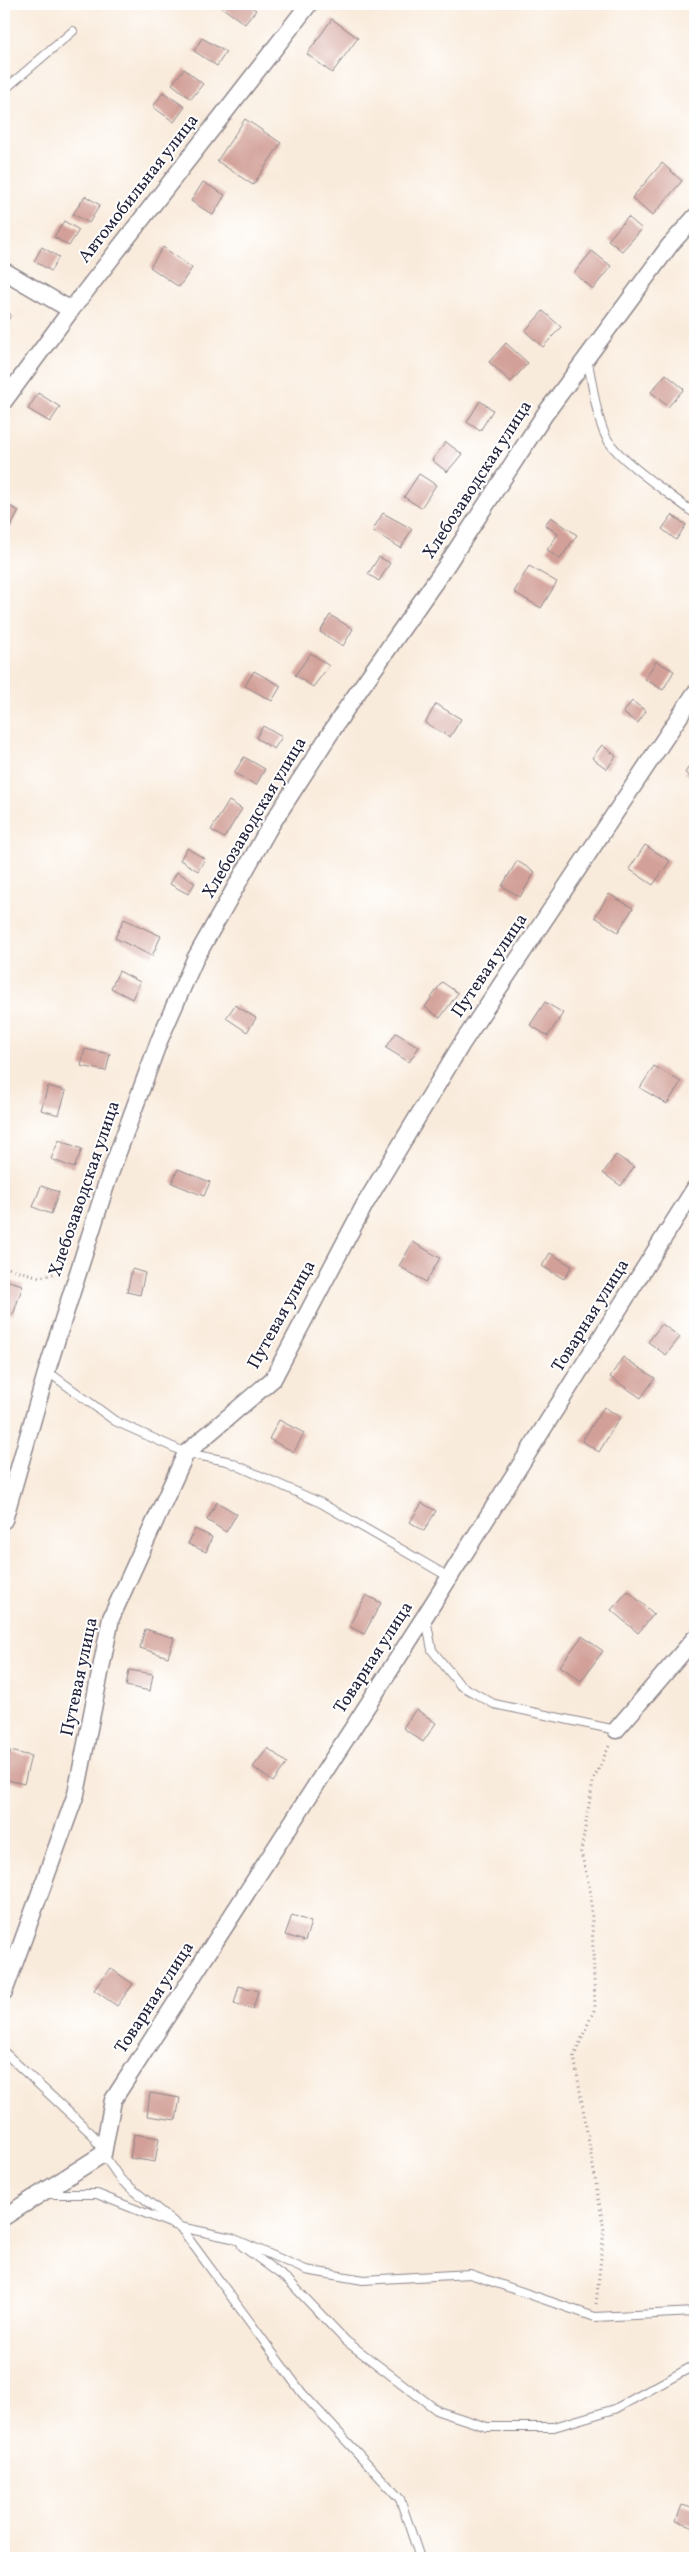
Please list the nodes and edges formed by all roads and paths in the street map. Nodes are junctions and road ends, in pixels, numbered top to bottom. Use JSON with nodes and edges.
{"nodes":[{"id":1,"x":309,"y":4,"type":"edge"},
{"id":2,"x":73,"y":31,"type":"dead end"},
{"id":3,"x":4,"y":90,"type":"edge"},
{"id":4,"x":695,"y":217,"type":"edge"},
{"id":5,"x":4,"y":271,"type":"edge"},
{"id":6,"x":71,"y":310,"type":"junction"},
{"id":7,"x":587,"y":357,"type":"junction"},
{"id":8,"x":4,"y":401,"type":"edge"},
{"id":9,"x":695,"y":514,"type":"edge"},
{"id":10,"x":695,"y":693,"type":"edge"},
{"id":11,"x":695,"y":1188,"type":"edge"},
{"id":12,"x":4,"y":1267,"type":"edge"},
{"id":13,"x":78,"y":1268,"type":"junction"},
{"id":14,"x":46,"y":1370,"type":"junction"},
{"id":15,"x":186,"y":1452,"type":"junction"},
{"id":16,"x":4,"y":1520,"type":"edge"},
{"id":17,"x":449,"y":1578,"type":"junction"},
{"id":18,"x":425,"y":1616,"type":"junction"},
{"id":19,"x":695,"y":1638,"type":"edge"},
{"id":20,"x":616,"y":1730,"type":"junction"},
{"id":21,"x":4,"y":1992,"type":"edge"},
{"id":22,"x":4,"y":2052,"type":"edge"},
{"id":23,"x":103,"y":2154,"type":"junction"},
{"id":24,"x":40,"y":2194,"type":"junction"},
{"id":25,"x":4,"y":2217,"type":"edge"},
{"id":26,"x":180,"y":2227,"type":"junction"},
{"id":27,"x":232,"y":2238,"type":"junction"},
{"id":28,"x":695,"y":2312,"type":"edge"},
{"id":29,"x":595,"y":2318,"type":"junction"},
{"id":30,"x":695,"y":2365,"type":"edge"},
{"id":31,"x":420,"y":2558,"type":"edge"}],
"edges":[{"from":1,"to":6,"type":"street","name":"Автомобильная улица"},
{"from":2,"to":3,"type":"lane"},
{"from":4,"to":7,"type":"street","name":"Хлебозаводская улица"},
{"from":5,"to":6,"type":"street"},
{"from":6,"to":8,"type":"street","name":"Автомобильная улица"},
{"from":7,"to":9,"type":"lane"},
{"from":7,"to":13,"type":"street","name":"Хлебозаводская улица"},
{"from":10,"to":15,"type":"street","name":"Путевая улица"},
{"from":11,"to":17,"type":"street","name":"Товарная улица"},
{"from":12,"to":13,"type":"path"},
{"from":13,"to":14,"type":"street","name":"Хлебозаводская улица"},
{"from":14,"to":15,"type":"lane"},
{"from":14,"to":16,"type":"street","name":"Хлебозаводская улица"},
{"from":15,"to":17,"type":"lane"},
{"from":15,"to":21,"type":"street","name":"Путевая улица"},
{"from":17,"to":18,"type":"street","name":"Товарная улица"},
{"from":18,"to":20,"type":"lane"},
{"from":18,"to":23,"type":"street","name":"Товарная улица"},
{"from":19,"to":20,"type":"street"},
{"from":20,"to":29,"type":"path"},
{"from":22,"to":23,"type":"lane"},
{"from":23,"to":24,"type":"street"},
{"from":23,"to":26,"type":"lane"},
{"from":24,"to":25,"type":"street"},
{"from":24,"to":26,"type":"lane"},
{"from":26,"to":27,"type":"lane"},
{"from":26,"to":31,"type":"lane"},
{"from":27,"to":29,"type":"lane"},
{"from":27,"to":30,"type":"lane"},
{"from":28,"to":29,"type":"lane"}]}
